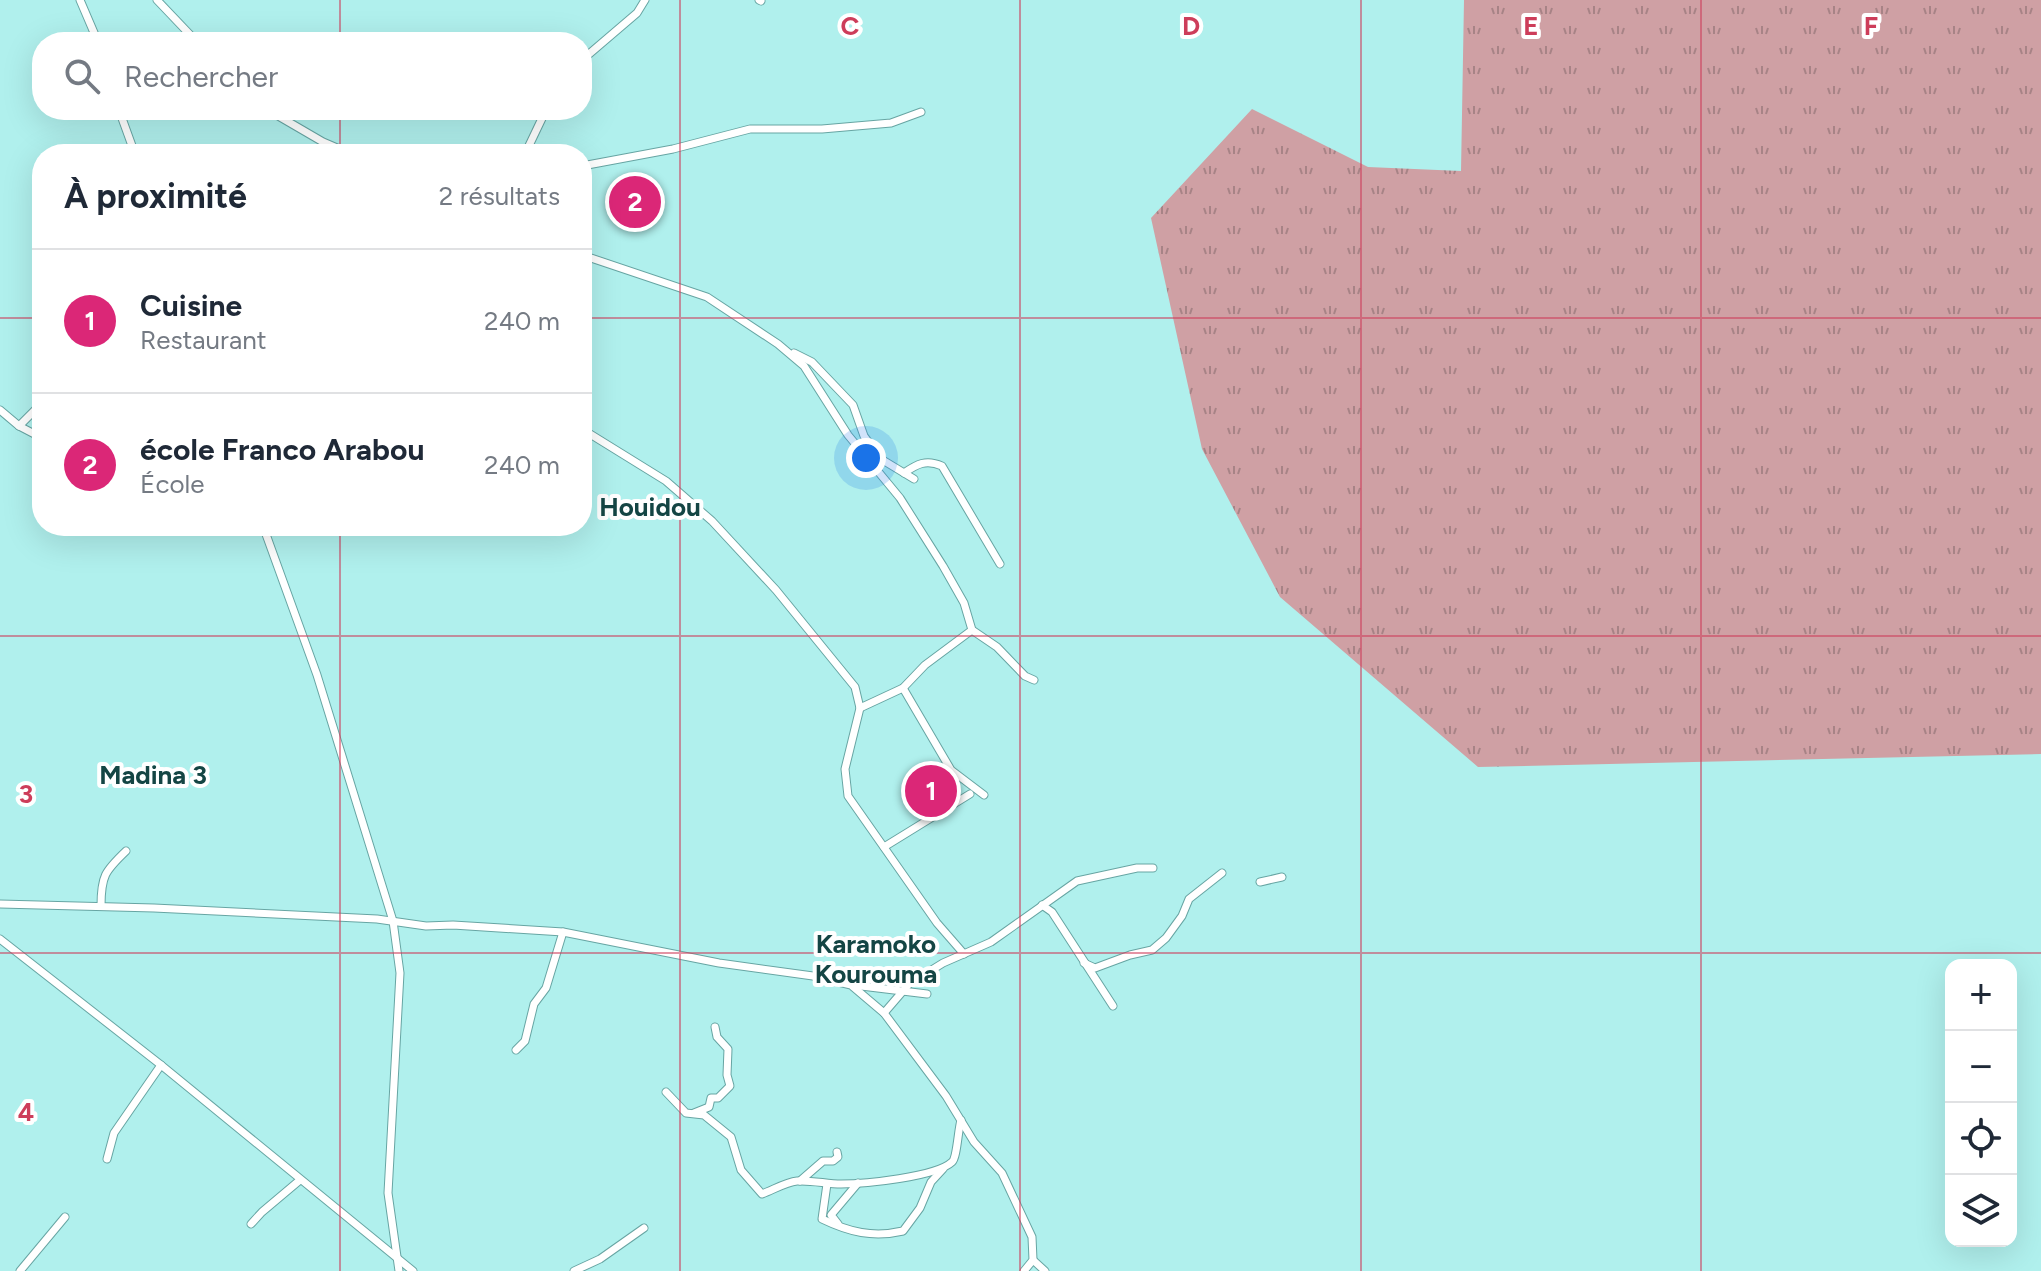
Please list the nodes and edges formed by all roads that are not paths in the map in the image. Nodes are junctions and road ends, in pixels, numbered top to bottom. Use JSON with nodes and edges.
{"nodes":[{"id":1,"x":80,"y":0,"type":"edge"},
{"id":2,"x":157,"y":0,"type":"edge"},
{"id":3,"x":645,"y":0,"type":"edge"},
{"id":4,"x":94,"y":32,"type":"edge"},
{"id":5,"x":187,"y":32,"type":"edge"},
{"id":6,"x":592,"y":51,"type":"edge"},
{"id":7,"x":921,"y":112,"type":"dead end"},
{"id":8,"x":123,"y":120,"type":"edge"},
{"id":9,"x":285,"y":120,"type":"edge"},
{"id":10,"x":541,"y":120,"type":"edge"},
{"id":11,"x":131,"y":144,"type":"edge"},
{"id":12,"x":328,"y":144,"type":"edge"},
{"id":13,"x":530,"y":144,"type":"edge"},
{"id":14,"x":592,"y":164,"type":"edge"},
{"id":15,"x":592,"y":258,"type":"edge"},
{"id":16,"x":782,"y":347,"type":"junction"},
{"id":17,"x":0,"y":410,"type":"edge"},
{"id":18,"x":32,"y":413,"type":"edge"},
{"id":19,"x":19,"y":426,"type":"junction"},
{"id":20,"x":32,"y":433,"type":"edge"},
{"id":21,"x":592,"y":435,"type":"edge"},
{"id":22,"x":904,"y":473,"type":"junction"},
{"id":23,"x":914,"y":479,"type":"dead end"},
{"id":24,"x":267,"y":536,"type":"edge"},
{"id":25,"x":1000,"y":564,"type":"dead end"},
{"id":26,"x":972,"y":630,"type":"junction"},
{"id":27,"x":1034,"y":680,"type":"dead end"},
{"id":28,"x":903,"y":688,"type":"junction"},
{"id":29,"x":860,"y":708,"type":"junction"},
{"id":30,"x":970,"y":794,"type":"dead end"},
{"id":31,"x":984,"y":795,"type":"dead end"},
{"id":32,"x":884,"y":847,"type":"junction"},
{"id":33,"x":126,"y":851,"type":"dead end"},
{"id":34,"x":1153,"y":868,"type":"dead end"},
{"id":35,"x":1222,"y":873,"type":"dead end"},
{"id":36,"x":1282,"y":877,"type":"dead end"},
{"id":37,"x":1260,"y":882,"type":"dead end"},
{"id":38,"x":0,"y":904,"type":"edge"},
{"id":39,"x":1042,"y":905,"type":"junction"},
{"id":40,"x":101,"y":906,"type":"junction"},
{"id":41,"x":393,"y":921,"type":"junction"},
{"id":42,"x":563,"y":932,"type":"junction"},
{"id":43,"x":0,"y":939,"type":"edge"},
{"id":44,"x":964,"y":954,"type":"junction"},
{"id":45,"x":1084,"y":963,"type":"junction"},
{"id":46,"x":851,"y":985,"type":"junction"},
{"id":47,"x":902,"y":991,"type":"junction"},
{"id":48,"x":927,"y":994,"type":"dead end"},
{"id":49,"x":1113,"y":1006,"type":"dead end"},
{"id":50,"x":884,"y":1013,"type":"junction"},
{"id":51,"x":715,"y":1027,"type":"dead end"},
{"id":52,"x":516,"y":1050,"type":"dead end"},
{"id":53,"x":161,"y":1065,"type":"junction"},
{"id":54,"x":666,"y":1092,"type":"dead end"},
{"id":55,"x":694,"y":1113,"type":"junction"},
{"id":56,"x":961,"y":1120,"type":"junction"},
{"id":57,"x":837,"y":1152,"type":"dead end"},
{"id":58,"x":107,"y":1159,"type":"dead end"},
{"id":59,"x":944,"y":1167,"type":"junction"},
{"id":60,"x":300,"y":1180,"type":"junction"},
{"id":61,"x":800,"y":1181,"type":"junction"},
{"id":62,"x":858,"y":1183,"type":"junction"},
{"id":63,"x":827,"y":1184,"type":"junction"},
{"id":64,"x":65,"y":1217,"type":"dead end"},
{"id":65,"x":251,"y":1224,"type":"dead end"},
{"id":66,"x":840,"y":1227,"type":"junction"},
{"id":67,"x":644,"y":1228,"type":"dead end"},
{"id":68,"x":396,"y":1255,"type":"junction"},
{"id":69,"x":1033,"y":1260,"type":"junction"},
{"id":70,"x":20,"y":1271,"type":"edge"},
{"id":71,"x":399,"y":1271,"type":"edge"},
{"id":72,"x":413,"y":1271,"type":"edge"},
{"id":73,"x":574,"y":1271,"type":"edge"},
{"id":74,"x":1024,"y":1271,"type":"edge"},
{"id":75,"x":1045,"y":1271,"type":"edge"}],
"edges":[{"from":1,"to":4,"type":"street"},
{"from":2,"to":5,"type":"street"},
{"from":3,"to":6,"type":"street"},
{"from":7,"to":14,"type":"street"},
{"from":8,"to":11,"type":"street"},
{"from":9,"to":12,"type":"street"},
{"from":10,"to":13,"type":"street"},
{"from":15,"to":16,"type":"street"},
{"from":16,"to":22,"type":"street"},
{"from":16,"to":26,"type":"street"},
{"from":17,"to":19,"type":"street"},
{"from":18,"to":19,"type":"street"},
{"from":19,"to":20,"type":"street"},
{"from":21,"to":29,"type":"street"},
{"from":22,"to":23,"type":"street"},
{"from":22,"to":25,"type":"street"},
{"from":24,"to":41,"type":"street"},
{"from":26,"to":27,"type":"street"},
{"from":26,"to":28,"type":"street"},
{"from":28,"to":29,"type":"street"},
{"from":28,"to":31,"type":"street"},
{"from":29,"to":32,"type":"street"},
{"from":30,"to":32,"type":"street"},
{"from":32,"to":44,"type":"street"},
{"from":33,"to":40,"type":"street"},
{"from":34,"to":39,"type":"street"},
{"from":35,"to":45,"type":"street"},
{"from":36,"to":37,"type":"street"},
{"from":38,"to":40,"type":"street"},
{"from":39,"to":44,"type":"street"},
{"from":39,"to":45,"type":"street"},
{"from":40,"to":41,"type":"street"},
{"from":41,"to":42,"type":"street"},
{"from":41,"to":68,"type":"street"},
{"from":42,"to":46,"type":"street"},
{"from":42,"to":52,"type":"street"},
{"from":43,"to":53,"type":"street"},
{"from":44,"to":47,"type":"street"},
{"from":45,"to":49,"type":"street"},
{"from":46,"to":47,"type":"street"},
{"from":46,"to":50,"type":"street"},
{"from":47,"to":48,"type":"street"},
{"from":47,"to":50,"type":"street"},
{"from":50,"to":56,"type":"street"},
{"from":51,"to":55,"type":"street"},
{"from":53,"to":58,"type":"street"},
{"from":53,"to":60,"type":"street"},
{"from":54,"to":55,"type":"street"},
{"from":55,"to":61,"type":"street"},
{"from":56,"to":59,"type":"street"},
{"from":56,"to":69,"type":"street"},
{"from":57,"to":61,"type":"street"},
{"from":59,"to":62,"type":"street"},
{"from":59,"to":66,"type":"street"},
{"from":60,"to":65,"type":"street"},
{"from":60,"to":68,"type":"street"},
{"from":61,"to":63,"type":"street"},
{"from":62,"to":63,"type":"street"},
{"from":62,"to":66,"type":"street"},
{"from":63,"to":66,"type":"street"},
{"from":64,"to":70,"type":"street"},
{"from":67,"to":73,"type":"street"},
{"from":68,"to":71,"type":"street"},
{"from":68,"to":72,"type":"street"},
{"from":69,"to":74,"type":"street"},
{"from":69,"to":75,"type":"street"}]}
